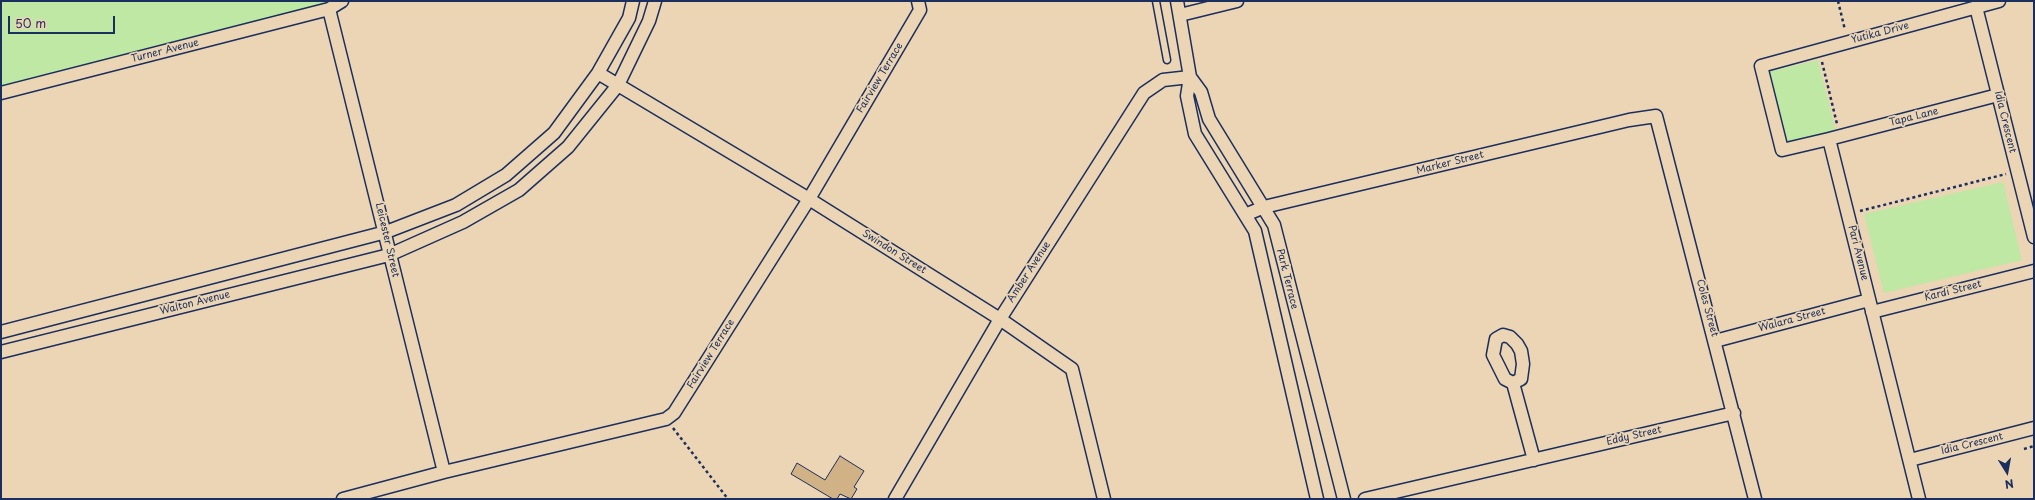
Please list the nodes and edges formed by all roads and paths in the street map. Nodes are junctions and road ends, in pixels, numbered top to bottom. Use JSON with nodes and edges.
{"nodes":[{"id":1,"x":342,"y":1,"type":"edge"},
{"id":2,"x":633,"y":1,"type":"edge"},
{"id":3,"x":655,"y":1,"type":"edge"},
{"id":4,"x":918,"y":1,"type":"edge"},
{"id":5,"x":1156,"y":1,"type":"edge"},
{"id":6,"x":1177,"y":1,"type":"edge"},
{"id":7,"x":1237,"y":1,"type":"edge"},
{"id":8,"x":1838,"y":1,"type":"edge"},
{"id":9,"x":1999,"y":1,"type":"edge"},
{"id":10,"x":1976,"y":7,"type":"junction"},
{"id":11,"x":329,"y":9,"type":"junction"},
{"id":12,"x":1180,"y":15,"type":"junction"},
{"id":13,"x":1848,"y":42,"type":"junction"},
{"id":14,"x":1819,"y":50,"type":"junction"},
{"id":15,"x":1167,"y":60,"type":"dead end"},
{"id":16,"x":598,"y":73,"type":"junction"},
{"id":17,"x":1190,"y":78,"type":"junction"},
{"id":18,"x":618,"y":85,"type":"junction"},
{"id":19,"x":1,"y":93,"type":"edge"},
{"id":20,"x":1998,"y":95,"type":"junction"},
{"id":21,"x":1656,"y":116,"type":"joint"},
{"id":22,"x":1834,"y":137,"type":"junction"},
{"id":23,"x":2017,"y":171,"type":"junction"},
{"id":24,"x":809,"y":199,"type":"junction"},
{"id":25,"x":1264,"y":207,"type":"junction"},
{"id":26,"x":1848,"y":214,"type":"junction"},
{"id":27,"x":1245,"y":215,"type":"junction"},
{"id":28,"x":386,"y":232,"type":"junction"},
{"id":29,"x":2034,"y":237,"type":"edge"},
{"id":30,"x":389,"y":255,"type":"junction"},
{"id":31,"x":2034,"y":271,"type":"edge"},
{"id":32,"x":1869,"y":300,"type":"junction"},
{"id":33,"x":1872,"y":312,"type":"junction"},
{"id":34,"x":1000,"y":318,"type":"junction"},
{"id":35,"x":1,"y":332,"type":"edge"},
{"id":36,"x":1715,"y":341,"type":"junction"},
{"id":37,"x":1,"y":352,"type":"edge"},
{"id":38,"x":1513,"y":384,"type":"dead end"},
{"id":39,"x":1734,"y":413,"type":"junction"},
{"id":40,"x":666,"y":419,"type":"junction"},
{"id":41,"x":2034,"y":428,"type":"edge"},
{"id":42,"x":2034,"y":446,"type":"edge"},
{"id":43,"x":2024,"y":449,"type":"dead end"},
{"id":44,"x":1534,"y":460,"type":"junction"},
{"id":45,"x":1910,"y":460,"type":"junction"},
{"id":46,"x":444,"y":472,"type":"junction"},
{"id":47,"x":343,"y":499,"type":"edge"},
{"id":48,"x":728,"y":499,"type":"edge"},
{"id":49,"x":895,"y":499,"type":"edge"},
{"id":50,"x":1104,"y":499,"type":"edge"},
{"id":51,"x":1317,"y":499,"type":"edge"},
{"id":52,"x":1344,"y":499,"type":"edge"},
{"id":53,"x":1365,"y":499,"type":"edge"},
{"id":54,"x":1755,"y":499,"type":"edge"},
{"id":55,"x":1920,"y":499,"type":"edge"}],
"edges":[{"from":1,"to":11,"type":"street","name":"Turner Avenue"},
{"from":2,"to":16,"type":"street","name":"Walton Avenue"},
{"from":3,"to":18,"type":"street","name":"Walton Avenue"},
{"from":4,"to":24,"type":"street","name":"Fairview Terrace"},
{"from":5,"to":15,"type":"lane"},
{"from":6,"to":12,"type":"street","name":"Park Terrace"},
{"from":7,"to":12,"type":"street"},
{"from":8,"to":13,"type":"path"},
{"from":9,"to":10,"type":"street","name":"Yutika Drive"},
{"from":10,"to":13,"type":"street","name":"Yutika Drive"},
{"from":10,"to":20,"type":"street","name":"Idia Crescent"},
{"from":11,"to":19,"type":"street","name":"Turner Avenue"},
{"from":11,"to":28,"type":"street","name":"Leicester Street"},
{"from":12,"to":17,"type":"street","name":"Park Terrace"},
{"from":13,"to":14,"type":"street","name":"Yutika Drive"},
{"from":14,"to":22,"type":"path"},
{"from":14,"to":22,"type":"street","name":"Yutika Drive"},
{"from":16,"to":18,"type":"street","name":"Swindon Street"},
{"from":16,"to":28,"type":"street","name":"Walton Avenue"},
{"from":17,"to":25,"type":"street","name":"Park Terrace"},
{"from":17,"to":27,"type":"street","name":"Park Terrace"},
{"from":17,"to":34,"type":"street","name":"Amber Avenue"},
{"from":18,"to":24,"type":"street","name":"Swindon Street"},
{"from":18,"to":30,"type":"street","name":"Walton Avenue"},
{"from":20,"to":22,"type":"street","name":"Tapa Lane"},
{"from":20,"to":23,"type":"street","name":"Idia Crescent"},
{"from":21,"to":25,"type":"street","name":"Marker Street"},
{"from":21,"to":36,"type":"street","name":"Coles Street"},
{"from":22,"to":26,"type":"street","name":"Pari Avenue"},
{"from":23,"to":26,"type":"path"},
{"from":23,"to":29,"type":"street","name":"Idia Crescent"},
{"from":24,"to":34,"type":"street","name":"Swindon Street"},
{"from":24,"to":40,"type":"street","name":"Fairview Terrace"},
{"from":25,"to":27,"type":"street","name":"Marker Street"},
{"from":25,"to":52,"type":"street","name":"Park Terrace"},
{"from":26,"to":32,"type":"street","name":"Pari Avenue"},
{"from":27,"to":51,"type":"street","name":"Park Terrace"},
{"from":28,"to":30,"type":"street","name":"Leicester Street"},
{"from":28,"to":35,"type":"street","name":"Walton Avenue"},
{"from":30,"to":37,"type":"street","name":"Walton Avenue"},
{"from":30,"to":46,"type":"street","name":"Leicester Street"},
{"from":31,"to":33,"type":"street","name":"Kardi Street"},
{"from":32,"to":33,"type":"street","name":"Pari Avenue"},
{"from":32,"to":36,"type":"street","name":"Walara Street"},
{"from":33,"to":45,"type":"street","name":"Pari Avenue"},
{"from":34,"to":49,"type":"street","name":"Amber Avenue"},
{"from":34,"to":50,"type":"street","name":"Swindon Street"},
{"from":36,"to":39,"type":"street","name":"Coles Street"},
{"from":38,"to":44,"type":"street"},
{"from":39,"to":44,"type":"street","name":"Eddy Street"},
{"from":39,"to":54,"type":"street","name":"Coles Street"},
{"from":40,"to":46,"type":"street"},
{"from":40,"to":48,"type":"path"},
{"from":41,"to":45,"type":"street","name":"Idia Crescent"},
{"from":42,"to":43,"type":"path"},
{"from":44,"to":53,"type":"street","name":"Eddy Street"},
{"from":45,"to":55,"type":"street","name":"Pari Avenue"},
{"from":46,"to":47,"type":"street"}]}
